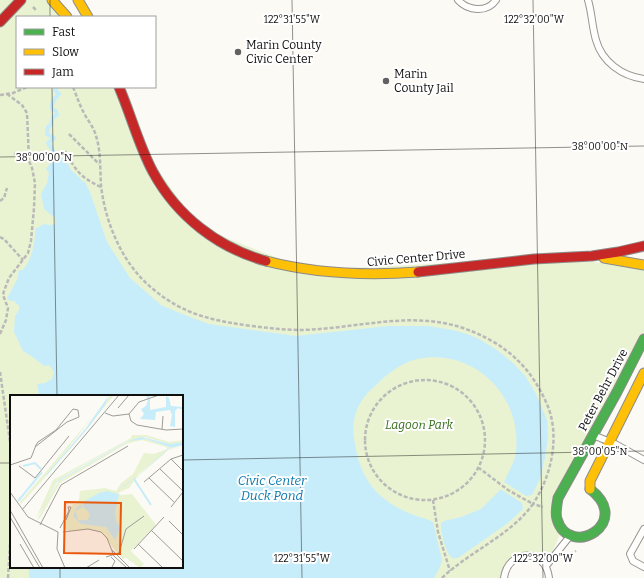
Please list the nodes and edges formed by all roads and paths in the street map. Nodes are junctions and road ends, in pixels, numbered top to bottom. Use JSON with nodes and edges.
{"nodes":[{"id":1,"x":21,"y":0,"type":"edge"},
{"id":2,"x":52,"y":0,"type":"edge"},
{"id":3,"x":78,"y":0,"type":"edge"},
{"id":4,"x":458,"y":0,"type":"edge"},
{"id":5,"x":496,"y":0,"type":"edge"},
{"id":6,"x":588,"y":0,"type":"edge"},
{"id":7,"x":66,"y":16,"type":"edge"},
{"id":8,"x":87,"y":16,"type":"edge"},
{"id":9,"x":0,"y":22,"type":"edge"},
{"id":10,"x":644,"y":79,"type":"edge"},
{"id":11,"x":24,"y":88,"type":"edge"},
{"id":12,"x":74,"y":88,"type":"edge"},
{"id":13,"x":119,"y":88,"type":"edge"},
{"id":14,"x":7,"y":94,"type":"junction"},
{"id":15,"x":0,"y":95,"type":"edge"},
{"id":16,"x":70,"y":134,"type":"dead end"},
{"id":17,"x":65,"y":151,"type":"dead end"},
{"id":18,"x":12,"y":153,"type":"dead end"},
{"id":19,"x":29,"y":160,"type":"junction"},
{"id":20,"x":100,"y":165,"type":"junction"},
{"id":21,"x":101,"y":187,"type":"junction"},
{"id":22,"x":7,"y":188,"type":"dead end"},
{"id":23,"x":0,"y":201,"type":"edge"},
{"id":24,"x":0,"y":237,"type":"edge"},
{"id":25,"x":644,"y":246,"type":"edge"},
{"id":26,"x":592,"y":256,"type":"junction"},
{"id":27,"x":23,"y":260,"type":"junction"},
{"id":28,"x":644,"y":265,"type":"edge"},
{"id":29,"x":4,"y":291,"type":"junction"},
{"id":30,"x":0,"y":293,"type":"edge"},
{"id":31,"x":0,"y":334,"type":"edge"},
{"id":32,"x":644,"y":339,"type":"edge"},
{"id":33,"x":0,"y":372,"type":"edge"},
{"id":34,"x":644,"y":373,"type":"edge"},
{"id":35,"x":593,"y":434,"type":"junction"},
{"id":36,"x":10,"y":441,"type":"edge"},
{"id":37,"x":610,"y":442,"type":"junction"},
{"id":38,"x":644,"y":460,"type":"edge"},
{"id":39,"x":478,"y":468,"type":"junction"},
{"id":40,"x":433,"y":500,"type":"junction"},
{"id":41,"x":533,"y":504,"type":"junction"},
{"id":42,"x":556,"y":510,"type":"junction"},
{"id":43,"x":644,"y":529,"type":"edge"},
{"id":44,"x":571,"y":534,"type":"junction"},
{"id":45,"x":10,"y":545,"type":"edge"},
{"id":46,"x":546,"y":566,"type":"junction"},
{"id":47,"x":644,"y":567,"type":"edge"},
{"id":48,"x":450,"y":571,"type":"junction"},
{"id":49,"x":8,"y":578,"type":"edge"},
{"id":50,"x":442,"y":578,"type":"edge"},
{"id":51,"x":504,"y":578,"type":"edge"},
{"id":52,"x":549,"y":578,"type":"edge"}],
"edges":[{"from":1,"to":9,"type":"street"},
{"from":2,"to":7,"type":"street"},
{"from":3,"to":8,"type":"street"},
{"from":4,"to":5,"type":"lane"},
{"from":6,"to":10,"type":"lane"},
{"from":11,"to":14,"type":"path"},
{"from":12,"to":20,"type":"path"},
{"from":13,"to":26,"type":"street","name":"Civic Center Drive"},
{"from":14,"to":15,"type":"path"},
{"from":14,"to":19,"type":"path"},
{"from":16,"to":20,"type":"path"},
{"from":17,"to":21,"type":"path"},
{"from":18,"to":19,"type":"path"},
{"from":19,"to":27,"type":"path"},
{"from":20,"to":21,"type":"path"},
{"from":21,"to":41,"type":"path"},
{"from":22,"to":23,"type":"path"},
{"from":24,"to":27,"type":"path"},
{"from":25,"to":26,"type":"street","name":"Civic Center Drive"},
{"from":26,"to":28,"type":"street","name":"Civic Center Drive"},
{"from":27,"to":29,"type":"path"},
{"from":29,"to":30,"type":"path"},
{"from":29,"to":31,"type":"path"},
{"from":32,"to":35,"type":"street","name":"Peter Behr Drive"},
{"from":33,"to":36,"type":"path"},
{"from":34,"to":37,"type":"street"},
{"from":35,"to":37,"type":"lane"},
{"from":35,"to":42,"type":"street","name":"Peter Behr Drive"},
{"from":37,"to":38,"type":"lane"},
{"from":37,"to":44,"type":"street"},
{"from":39,"to":40,"type":"path"},
{"from":39,"to":40,"type":"path"},
{"from":39,"to":41,"type":"path"},
{"from":40,"to":48,"type":"path"},
{"from":41,"to":42,"type":"path"},
{"from":41,"to":48,"type":"path"},
{"from":42,"to":44,"type":"street"},
{"from":43,"to":47,"type":"lane"},
{"from":44,"to":46,"type":"lane"},
{"from":45,"to":49,"type":"path"},
{"from":46,"to":51,"type":"lane"},
{"from":46,"to":52,"type":"lane"},
{"from":48,"to":50,"type":"path"}]}
